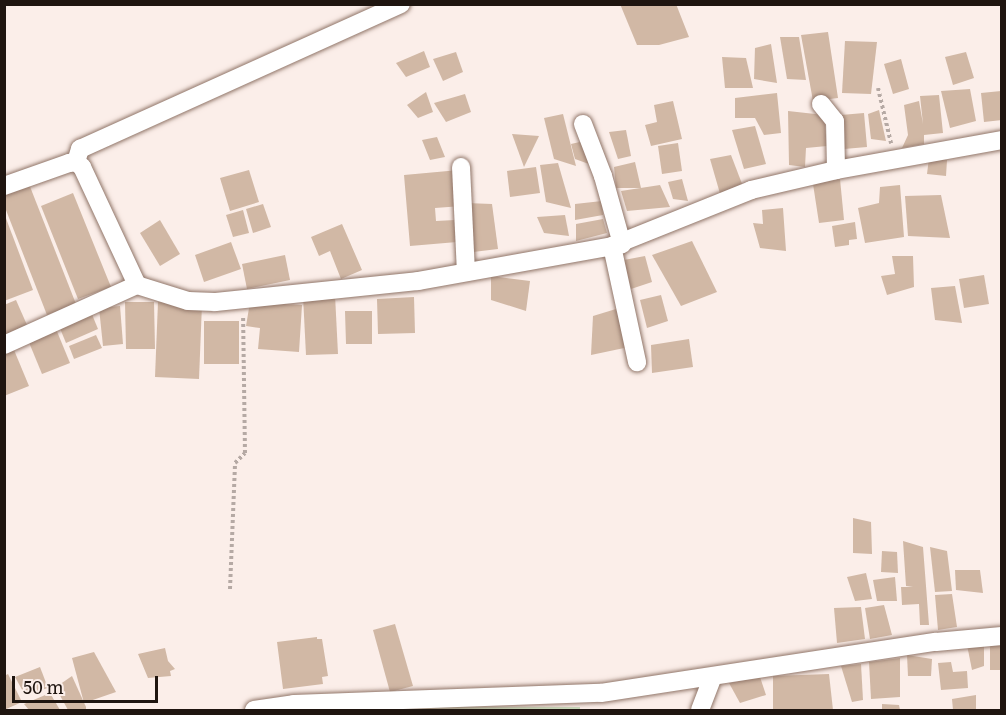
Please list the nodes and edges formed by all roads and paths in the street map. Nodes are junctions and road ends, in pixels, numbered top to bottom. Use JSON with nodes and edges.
{"nodes":[{"id":1,"x":401,"y":4,"type":"edge"},
{"id":2,"x":878,"y":88,"type":"dead end"},
{"id":3,"x":821,"y":104,"type":"dead end"},
{"id":4,"x":584,"y":124,"type":"dead end"},
{"id":5,"x":1002,"y":140,"type":"edge"},
{"id":6,"x":896,"y":161,"type":"junction"},
{"id":7,"x":76,"y":162,"type":"junction"},
{"id":8,"x":461,"y":167,"type":"dead end"},
{"id":9,"x":836,"y":170,"type":"junction"},
{"id":10,"x":4,"y":186,"type":"edge"},
{"id":11,"x":617,"y":245,"type":"junction"},
{"id":12,"x":466,"y":272,"type":"junction"},
{"id":13,"x":137,"y":285,"type":"junction"},
{"id":14,"x":243,"y":301,"type":"junction"},
{"id":15,"x":4,"y":345,"type":"edge"},
{"id":16,"x":638,"y":362,"type":"dead end"},
{"id":17,"x":230,"y":589,"type":"dead end"},
{"id":18,"x":1002,"y":636,"type":"edge"},
{"id":19,"x":712,"y":678,"type":"junction"},
{"id":20,"x":254,"y":711,"type":"edge"},
{"id":21,"x":700,"y":711,"type":"edge"}],
"edges":[{"from":1,"to":7,"type":"street"},
{"from":2,"to":6,"type":"path"},
{"from":3,"to":9,"type":"street"},
{"from":4,"to":11,"type":"street"},
{"from":5,"to":6,"type":"street"},
{"from":6,"to":9,"type":"street"},
{"from":7,"to":10,"type":"street"},
{"from":7,"to":13,"type":"street"},
{"from":8,"to":12,"type":"street"},
{"from":9,"to":11,"type":"street"},
{"from":11,"to":12,"type":"street"},
{"from":11,"to":16,"type":"street"},
{"from":12,"to":14,"type":"street"},
{"from":13,"to":14,"type":"street"},
{"from":13,"to":15,"type":"street"},
{"from":14,"to":17,"type":"path"},
{"from":18,"to":19,"type":"street"},
{"from":19,"to":20,"type":"street"},
{"from":19,"to":21,"type":"street"}]}
